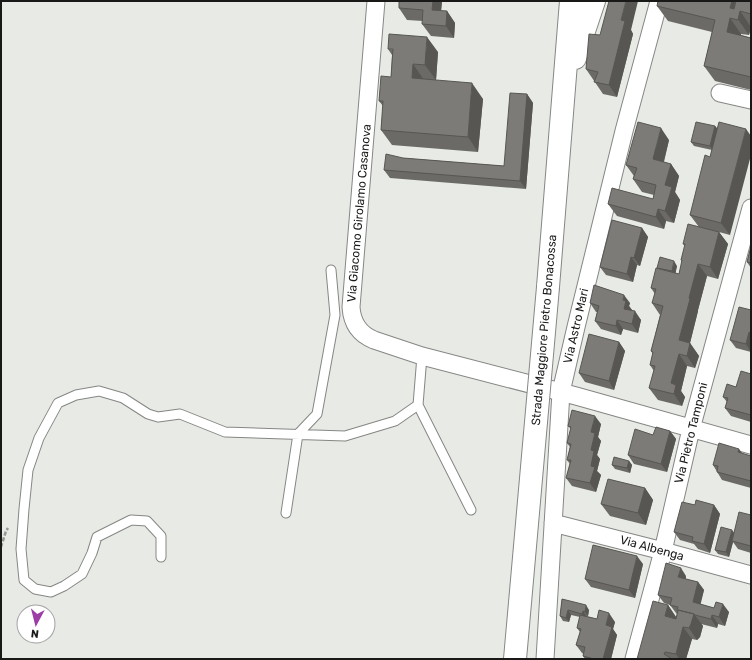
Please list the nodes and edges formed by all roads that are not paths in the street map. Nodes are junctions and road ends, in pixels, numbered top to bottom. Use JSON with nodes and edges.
{"nodes":[{"id":1,"x":376,"y":1,"type":"edge"},
{"id":2,"x":571,"y":1,"type":"edge"},
{"id":3,"x":594,"y":1,"type":"edge"},
{"id":4,"x":659,"y":1,"type":"edge"},
{"id":5,"x":563,"y":91,"type":"junction"},
{"id":6,"x":720,"y":93,"type":"dead end"},
{"id":7,"x":751,"y":100,"type":"edge"},
{"id":8,"x":751,"y":208,"type":"edge"},
{"id":9,"x":331,"y":270,"type":"dead end"},
{"id":10,"x":422,"y":356,"type":"junction"},
{"id":11,"x":561,"y":392,"type":"junction"},
{"id":12,"x":418,"y":405,"type":"junction"},
{"id":13,"x":691,"y":429,"type":"junction"},
{"id":14,"x":298,"y":434,"type":"junction"},
{"id":15,"x":751,"y":446,"type":"edge"},
{"id":16,"x":471,"y":510,"type":"dead end"},
{"id":17,"x":286,"y":513,"type":"dead end"},
{"id":18,"x":553,"y":523,"type":"junction"},
{"id":19,"x":663,"y":551,"type":"junction"},
{"id":20,"x":161,"y":557,"type":"dead end"},
{"id":21,"x":751,"y":575,"type":"edge"},
{"id":22,"x":516,"y":659,"type":"edge"},
{"id":23,"x":545,"y":659,"type":"edge"},
{"id":24,"x":634,"y":659,"type":"edge"}],
"edges":[{"from":1,"to":10,"type":"street","name":"Via Giacomo Girolamo Casanova"},
{"from":2,"to":5,"type":"main road","name":"Strada Maggiore Pietro Bonacossa"},
{"from":3,"to":5,"type":"main road"},
{"from":4,"to":11,"type":"street","name":"Via Astro Mari"},
{"from":5,"to":22,"type":"main road","name":"Strada Maggiore Pietro Bonacossa","bridge":true},
{"from":6,"to":7,"type":"street"},
{"from":8,"to":13,"type":"street","name":"Via Pietro Tamponi"},
{"from":9,"to":14,"type":"lane"},
{"from":10,"to":11,"type":"street","name":"Via Giacomo Girolamo Casanova"},
{"from":10,"to":12,"type":"lane"},
{"from":11,"to":13,"type":"street","name":"Via Giacomo Girolamo Casanova"},
{"from":11,"to":18,"type":"street","name":"Via Astro Mari"},
{"from":12,"to":14,"type":"lane"},
{"from":12,"to":16,"type":"lane"},
{"from":13,"to":15,"type":"street","name":"Via Giacomo Girolamo Casanova"},
{"from":13,"to":19,"type":"street","name":"Via Pietro Tamponi"},
{"from":14,"to":17,"type":"lane"},
{"from":14,"to":20,"type":"lane"},
{"from":18,"to":19,"type":"street","name":"Via Albenga"},
{"from":18,"to":23,"type":"street","name":"Via Astro Mari"},
{"from":19,"to":21,"type":"street","name":"Via Albenga"},
{"from":19,"to":24,"type":"street","name":"Via Pietro Tamponi"}]}
